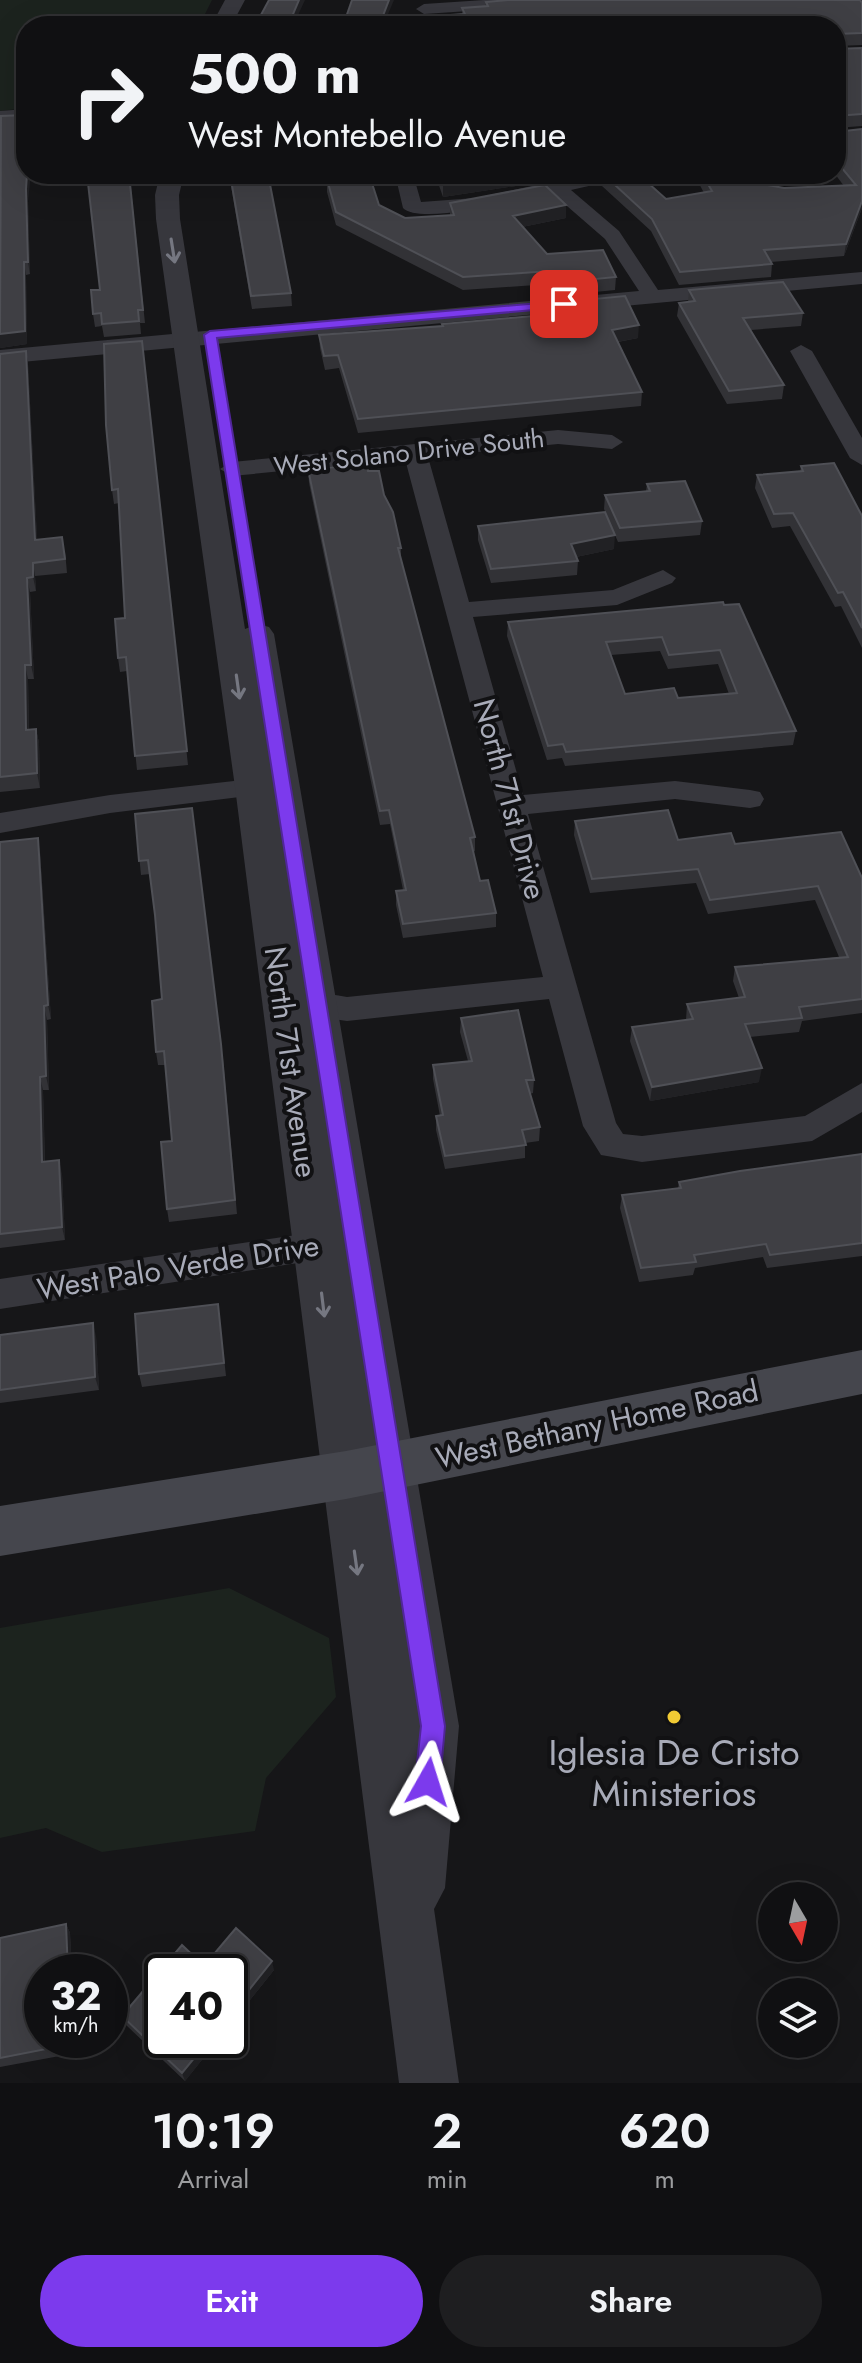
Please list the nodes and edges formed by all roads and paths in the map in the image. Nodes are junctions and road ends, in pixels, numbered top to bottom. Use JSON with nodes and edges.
{"nodes":[{"id":1,"x":556,"y":0,"type":"edge"},
{"id":2,"x":426,"y":4,"type":"edge"},
{"id":3,"x":170,"y":184,"type":"edge"},
{"id":4,"x":187,"y":184,"type":"edge"},
{"id":5,"x":407,"y":184,"type":"edge"},
{"id":6,"x":570,"y":184,"type":"edge"},
{"id":7,"x":556,"y":187,"type":"junction"},
{"id":8,"x":862,"y":278,"type":"edge"},
{"id":9,"x":653,"y":297,"type":"junction"},
{"id":10,"x":198,"y":336,"type":"junction"},
{"id":11,"x":801,"y":351,"type":"dead end"},
{"id":12,"x":0,"y":357,"type":"edge"},
{"id":13,"x":612,"y":442,"type":"dead end"},
{"id":14,"x":414,"y":449,"type":"junction"},
{"id":15,"x":862,"y":458,"type":"edge"},
{"id":16,"x":219,"y":470,"type":"junction"},
{"id":17,"x":663,"y":578,"type":"dead end"},
{"id":18,"x":459,"y":611,"type":"junction"},
{"id":19,"x":268,"y":786,"type":"junction"},
{"id":20,"x":750,"y":799,"type":"dead end"},
{"id":21,"x":511,"y":806,"type":"junction"},
{"id":22,"x":0,"y":823,"type":"edge"},
{"id":23,"x":558,"y":976,"type":"junction"},
{"id":24,"x":301,"y":1006,"type":"junction"},
{"id":25,"x":862,"y":1095,"type":"edge"},
{"id":26,"x":336,"y":1243,"type":"junction"},
{"id":27,"x":0,"y":1294,"type":"edge"},
{"id":28,"x":862,"y":1372,"type":"edge"},
{"id":29,"x":369,"y":1471,"type":"junction"},
{"id":30,"x":0,"y":1531,"type":"edge"},
{"id":31,"x":429,"y":2083,"type":"edge"}],
"edges":[{"from":1,"to":2,"type":"street"},
{"from":3,"to":10,"type":"street","name":"North 71st Avenue","one_way":true},
{"from":4,"to":10,"type":"street","name":"North 71st Avenue"},
{"from":5,"to":7,"type":"street"},
{"from":6,"to":7,"type":"street"},
{"from":7,"to":9,"type":"street"},
{"from":8,"to":9,"type":"street"},
{"from":9,"to":10,"type":"street"},
{"from":10,"to":12,"type":"street"},
{"from":10,"to":16,"type":"street","name":"North 71st Avenue"},
{"from":11,"to":15,"type":"street"},
{"from":13,"to":14,"type":"street","name":"West Solano Drive South"},
{"from":14,"to":16,"type":"street","name":"West Solano Drive South"},
{"from":14,"to":18,"type":"street","name":"North 71st Drive"},
{"from":16,"to":19,"type":"street","name":"North 71st Avenue"},
{"from":17,"to":18,"type":"street"},
{"from":18,"to":21,"type":"street","name":"North 71st Drive"},
{"from":19,"to":22,"type":"street"},
{"from":19,"to":24,"type":"street","name":"North 71st Avenue"},
{"from":20,"to":21,"type":"street"},
{"from":21,"to":23,"type":"street","name":"North 71st Drive"},
{"from":23,"to":24,"type":"street"},
{"from":23,"to":25,"type":"street","name":"North 71st Drive"},
{"from":24,"to":26,"type":"street","name":"North 71st Avenue"},
{"from":26,"to":27,"type":"street","name":"West Palo Verde Drive"},
{"from":26,"to":29,"type":"street","name":"North 71st Avenue"},
{"from":28,"to":29,"type":"main road","name":"West Bethany Home Road"},
{"from":29,"to":30,"type":"main road","name":"West Bethany Home Road"},
{"from":29,"to":31,"type":"street","name":"North 71st Avenue"}]}
